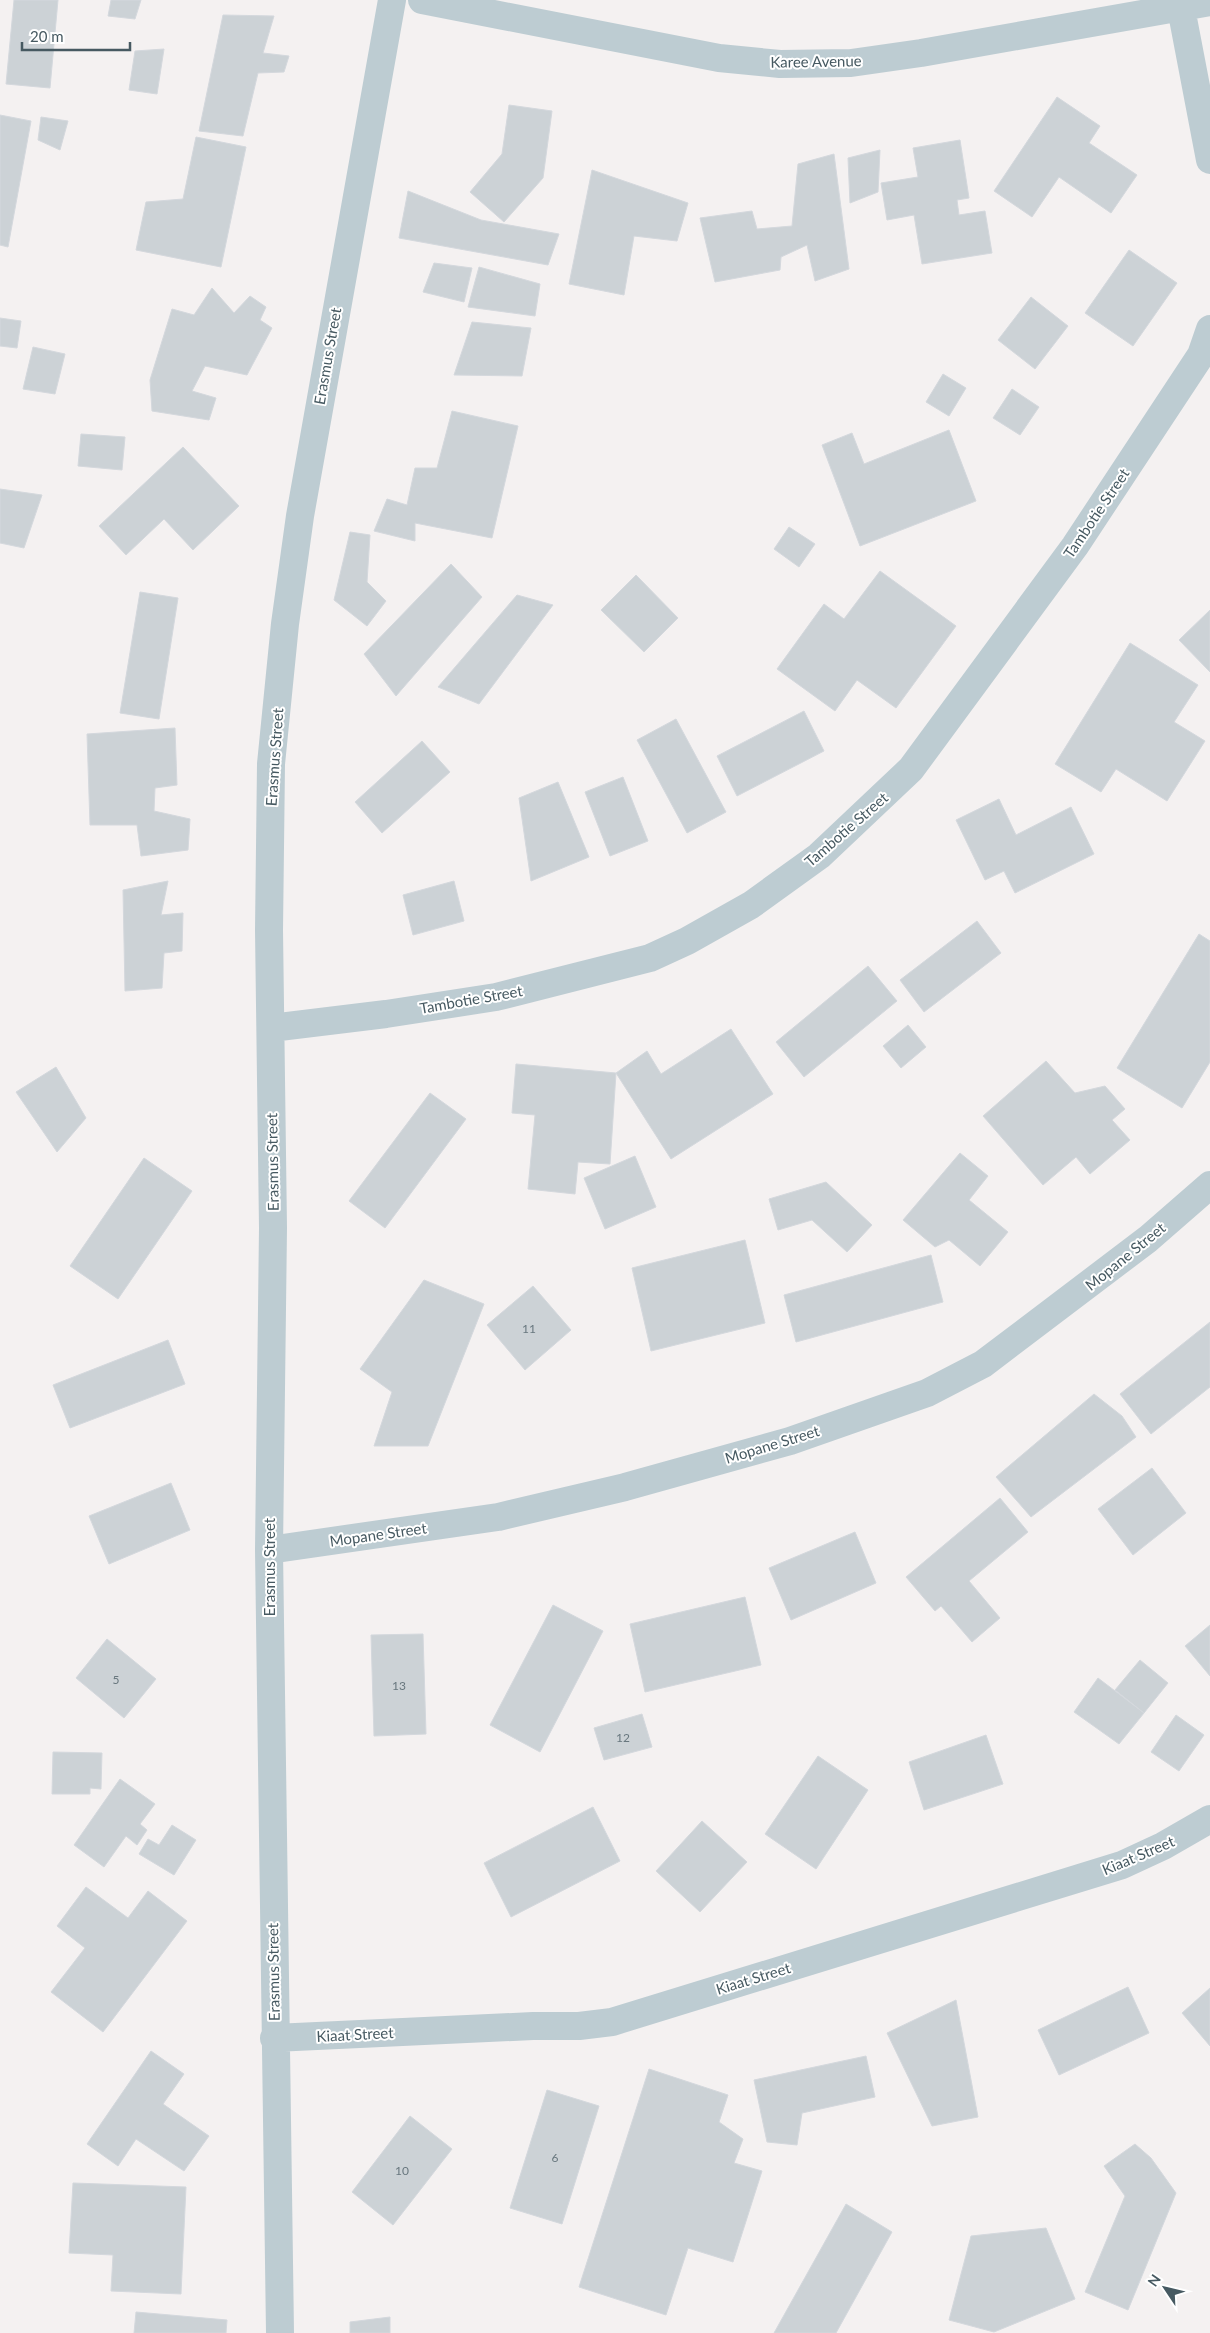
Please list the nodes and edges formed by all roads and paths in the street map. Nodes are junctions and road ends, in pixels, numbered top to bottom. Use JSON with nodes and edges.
{"nodes":[{"id":1,"x":392,"y":0,"type":"edge"},
{"id":2,"x":422,"y":0,"type":"edge"},
{"id":3,"x":1210,"y":2,"type":"edge"},
{"id":4,"x":1181,"y":8,"type":"junction"},
{"id":5,"x":1210,"y":160,"type":"edge"},
{"id":6,"x":1210,"y":329,"type":"edge"},
{"id":7,"x":271,"y":1028,"type":"junction"},
{"id":8,"x":1210,"y":1185,"type":"edge"},
{"id":9,"x":269,"y":1550,"type":"junction"},
{"id":10,"x":1210,"y":1819,"type":"edge"},
{"id":11,"x":274,"y":2038,"type":"junction"},
{"id":12,"x":280,"y":2333,"type":"edge"}],
"edges":[{"from":1,"to":7,"type":"street","name":"Erasmus Street"},
{"from":2,"to":4,"type":"street","name":"Karee Avenue"},
{"from":3,"to":4,"type":"street","name":"Karee Avenue"},
{"from":4,"to":5,"type":"street"},
{"from":6,"to":7,"type":"street","name":"Tambotie Street"},
{"from":7,"to":9,"type":"street","name":"Erasmus Street"},
{"from":8,"to":9,"type":"street","name":"Mopane Street"},
{"from":9,"to":11,"type":"street","name":"Erasmus Street"},
{"from":10,"to":11,"type":"street","name":"Kiaat Street"},
{"from":11,"to":12,"type":"street","name":"Erasmus Street"}]}
